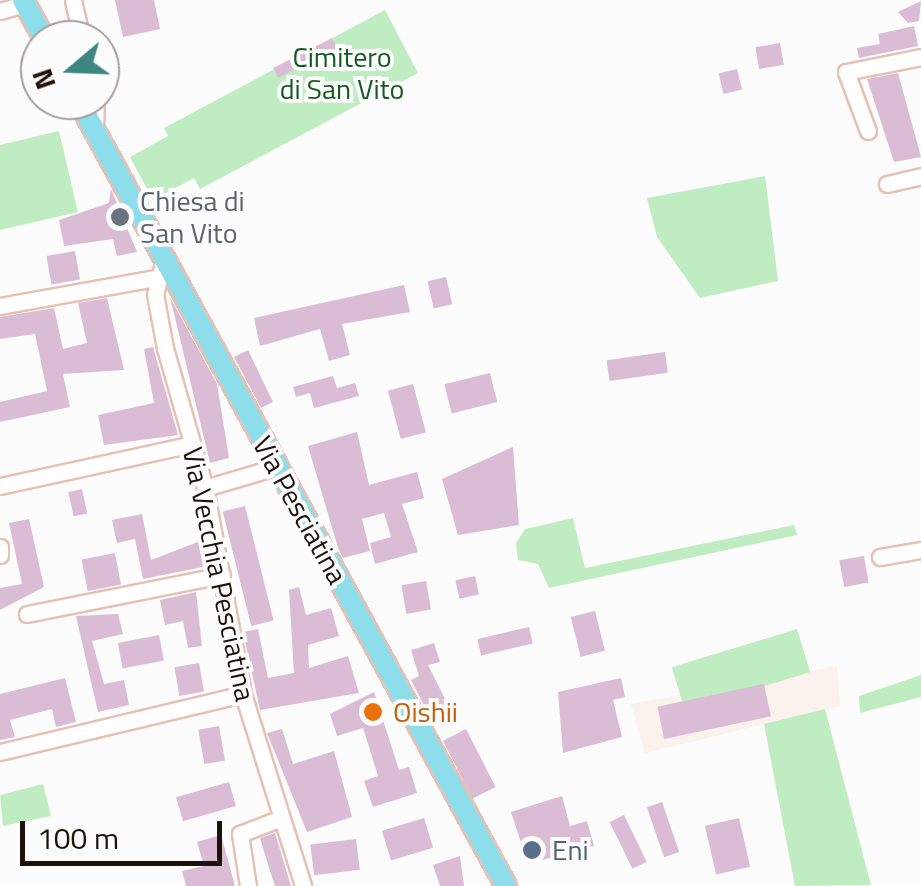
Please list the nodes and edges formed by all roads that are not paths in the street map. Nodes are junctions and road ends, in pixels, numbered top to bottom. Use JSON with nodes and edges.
{"nodes":[{"id":1,"x":24,"y":2,"type":"edge"},
{"id":2,"x":0,"y":12,"type":"edge"},
{"id":3,"x":921,"y":57,"type":"edge"},
{"id":4,"x":89,"y":120,"type":"edge"},
{"id":5,"x":95,"y":120,"type":"edge"},
{"id":6,"x":868,"y":131,"type":"dead end"},
{"id":7,"x":95,"y":132,"type":"junction"},
{"id":8,"x":921,"y":176,"type":"edge"},
{"id":9,"x":887,"y":184,"type":"dead end"},
{"id":10,"x":160,"y":268,"type":"junction"},
{"id":11,"x":0,"y":306,"type":"edge"},
{"id":12,"x":192,"y":444,"type":"junction"},
{"id":13,"x":276,"y":467,"type":"junction"},
{"id":14,"x":0,"y":486,"type":"edge"},
{"id":15,"x":205,"y":488,"type":"junction"},
{"id":16,"x":0,"y":547,"type":"edge"},
{"id":17,"x":921,"y":550,"type":"edge"},
{"id":18,"x":0,"y":555,"type":"edge"},
{"id":19,"x":880,"y":558,"type":"dead end"},
{"id":20,"x":222,"y":575,"type":"junction"},
{"id":21,"x":27,"y":614,"type":"dead end"},
{"id":22,"x":243,"y":694,"type":"junction"},
{"id":23,"x":0,"y":752,"type":"edge"},
{"id":24,"x":280,"y":818,"type":"junction"},
{"id":25,"x":248,"y":886,"type":"edge"},
{"id":26,"x":303,"y":886,"type":"edge"},
{"id":27,"x":506,"y":886,"type":"edge"}],
"edges":[{"from":1,"to":2,"type":"street"},
{"from":3,"to":6,"type":"street"},
{"from":4,"to":7,"type":"main road","name":"Via Pesciatina"},
{"from":5,"to":7,"type":"street"},
{"from":7,"to":10,"type":"main road","name":"Via Pesciatina"},
{"from":8,"to":9,"type":"street"},
{"from":10,"to":11,"type":"street"},
{"from":10,"to":12,"type":"street","name":"Via Vecchia Pesciatina"},
{"from":10,"to":13,"type":"main road","name":"Via Pesciatina"},
{"from":12,"to":14,"type":"street"},
{"from":12,"to":15,"type":"street","name":"Via Vecchia Pesciatina"},
{"from":13,"to":15,"type":"street"},
{"from":13,"to":27,"type":"main road","name":"Via Pesciatina"},
{"from":15,"to":20,"type":"street","name":"Via Vecchia Pesciatina"},
{"from":16,"to":18,"type":"street"},
{"from":17,"to":19,"type":"street"},
{"from":20,"to":21,"type":"street"},
{"from":20,"to":22,"type":"street","name":"Via Vecchia Pesciatina"},
{"from":22,"to":23,"type":"street"},
{"from":22,"to":24,"type":"street","name":"Via Vecchia Pesciatina"},
{"from":24,"to":25,"type":"street"},
{"from":24,"to":26,"type":"street","name":"Via Vecchia Pesciatina"}]}
